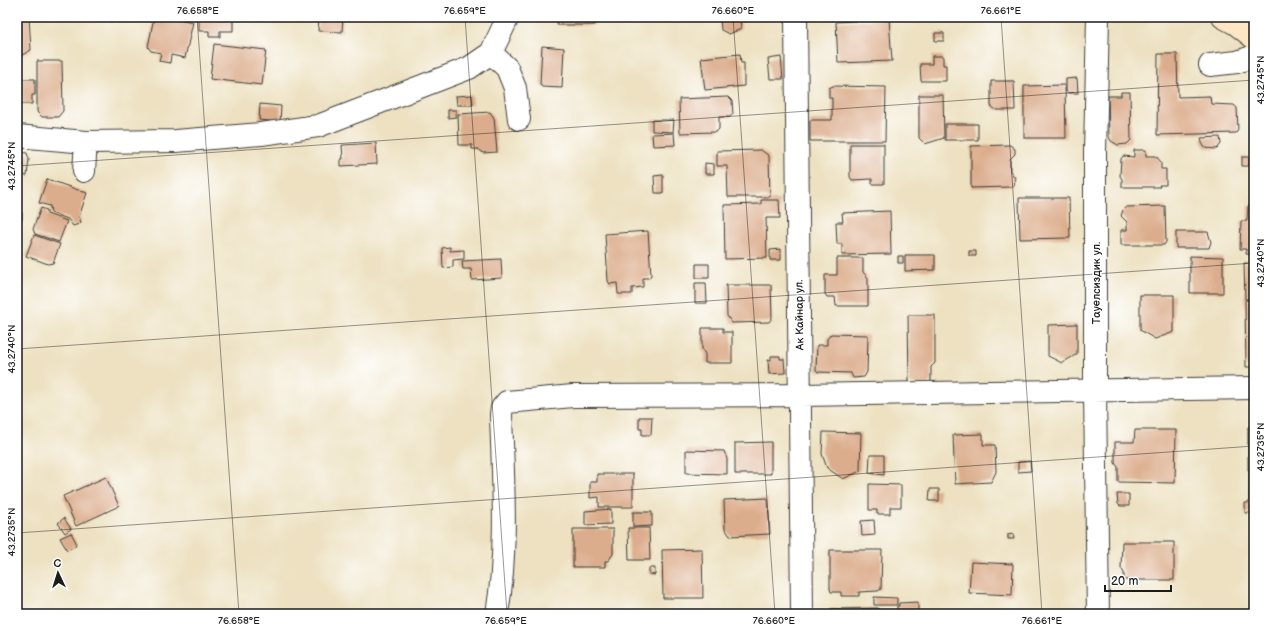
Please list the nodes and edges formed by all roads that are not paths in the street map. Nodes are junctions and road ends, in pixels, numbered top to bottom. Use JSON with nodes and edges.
{"nodes":[{"id":1,"x":508,"y":17,"type":"edge"},
{"id":2,"x":796,"y":17,"type":"edge"},
{"id":3,"x":1098,"y":17,"type":"edge"},
{"id":4,"x":1223,"y":17,"type":"edge"},
{"id":5,"x":1254,"y":38,"type":"edge"},
{"id":6,"x":491,"y":53,"type":"junction"},
{"id":7,"x":1254,"y":56,"type":"edge"},
{"id":8,"x":1210,"y":65,"type":"dead end"},
{"id":9,"x":519,"y":119,"type":"dead end"},
{"id":10,"x":17,"y":136,"type":"edge"},
{"id":11,"x":86,"y":142,"type":"junction"},
{"id":12,"x":84,"y":171,"type":"dead end"},
{"id":13,"x":1254,"y":388,"type":"edge"},
{"id":14,"x":1095,"y":391,"type":"junction"},
{"id":15,"x":800,"y":395,"type":"junction"},
{"id":16,"x":497,"y":614,"type":"edge"},
{"id":17,"x":802,"y":614,"type":"edge"},
{"id":18,"x":1098,"y":614,"type":"edge"}],
"edges":[{"from":1,"to":6,"type":"street"},
{"from":2,"to":15,"type":"street","name":"Ак Кайнар ул."},
{"from":3,"to":14,"type":"street","name":"Тауелсиздик ул."},
{"from":4,"to":5,"type":"street"},
{"from":6,"to":9,"type":"street"},
{"from":6,"to":11,"type":"street"},
{"from":7,"to":8,"type":"street"},
{"from":10,"to":11,"type":"street"},
{"from":11,"to":12,"type":"street"},
{"from":13,"to":14,"type":"street"},
{"from":14,"to":15,"type":"street"},
{"from":14,"to":18,"type":"street","name":"Тауелсиздик ул."},
{"from":15,"to":16,"type":"street"},
{"from":15,"to":17,"type":"street","name":"Ак Кайнар ул."}]}
